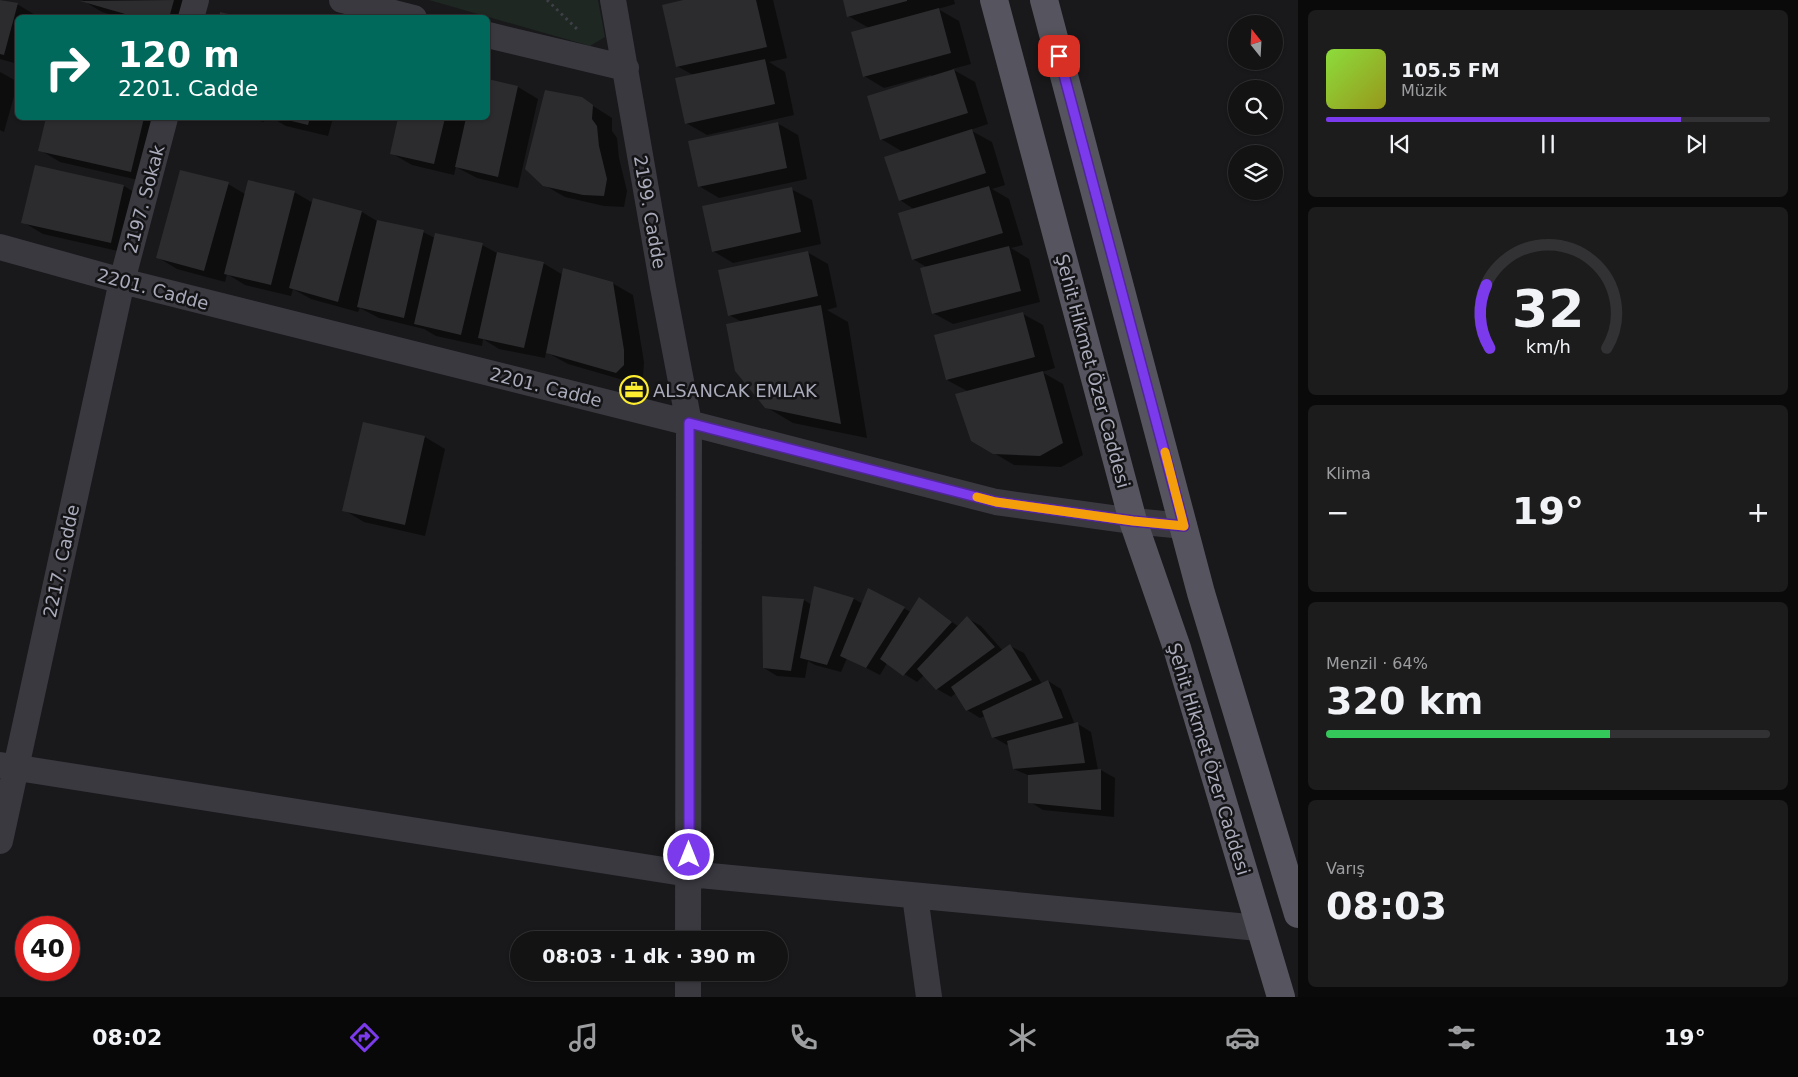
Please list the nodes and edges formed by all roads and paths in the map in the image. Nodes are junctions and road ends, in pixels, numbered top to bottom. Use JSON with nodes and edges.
{"nodes":[{"id":1,"x":196,"y":0,"type":"edge"},
{"id":2,"x":342,"y":0,"type":"edge"},
{"id":3,"x":613,"y":0,"type":"edge"},
{"id":4,"x":994,"y":0,"type":"edge"},
{"id":5,"x":1044,"y":0,"type":"edge"},
{"id":6,"x":192,"y":15,"type":"edge"},
{"id":7,"x":402,"y":15,"type":"edge"},
{"id":8,"x":490,"y":35,"type":"edge"},
{"id":9,"x":626,"y":68,"type":"junction"},
{"id":10,"x":164,"y":120,"type":"edge"},
{"id":11,"x":0,"y":247,"type":"edge"},
{"id":12,"x":122,"y":281,"type":"junction"},
{"id":13,"x":689,"y":423,"type":"junction"},
{"id":14,"x":1133,"y":521,"type":"junction"},
{"id":15,"x":1184,"y":526,"type":"junction"},
{"id":16,"x":8,"y":767,"type":"edge"},
{"id":17,"x":0,"y":841,"type":"edge"},
{"id":18,"x":689,"y":874,"type":"junction"},
{"id":19,"x":915,"y":896,"type":"junction"},
{"id":20,"x":1298,"y":914,"type":"edge"},
{"id":21,"x":1260,"y":928,"type":"junction"},
{"id":22,"x":688,"y":931,"type":"edge"},
{"id":23,"x":688,"y":981,"type":"edge"},
{"id":24,"x":688,"y":997,"type":"edge"},
{"id":25,"x":929,"y":997,"type":"edge"},
{"id":26,"x":1281,"y":997,"type":"edge"}],
"edges":[{"from":1,"to":6,"type":"street"},
{"from":2,"to":7,"type":"street"},
{"from":3,"to":9,"type":"street","name":"2199. Cadde"},
{"from":4,"to":14,"type":"main road","name":"Şehit Hikmet Özer Caddesi"},
{"from":5,"to":15,"type":"main road"},
{"from":8,"to":9,"type":"street"},
{"from":9,"to":13,"type":"street","name":"2199. Cadde"},
{"from":10,"to":12,"type":"street","name":"2197. Sokak"},
{"from":11,"to":12,"type":"street","name":"2201. Cadde"},
{"from":12,"to":13,"type":"street","name":"2201. Cadde"},
{"from":12,"to":16,"type":"street","name":"2217. Cadde"},
{"from":13,"to":14,"type":"street","name":"2201. Cadde"},
{"from":13,"to":18,"type":"street","name":"2199. Cadde"},
{"from":14,"to":15,"type":"street","name":"2201. Cadde"},
{"from":14,"to":21,"type":"main road","name":"Şehit Hikmet Özer Caddesi"},
{"from":15,"to":20,"type":"main road"},
{"from":16,"to":17,"type":"street","name":"2217. Cadde"},
{"from":16,"to":18,"type":"street"},
{"from":18,"to":19,"type":"street"},
{"from":18,"to":22,"type":"street","name":"2199. Cadde"},
{"from":19,"to":21,"type":"street"},
{"from":19,"to":25,"type":"street"},
{"from":21,"to":26,"type":"main road","name":"Şehit Hikmet Özer Caddesi"},
{"from":23,"to":24,"type":"street"}]}
